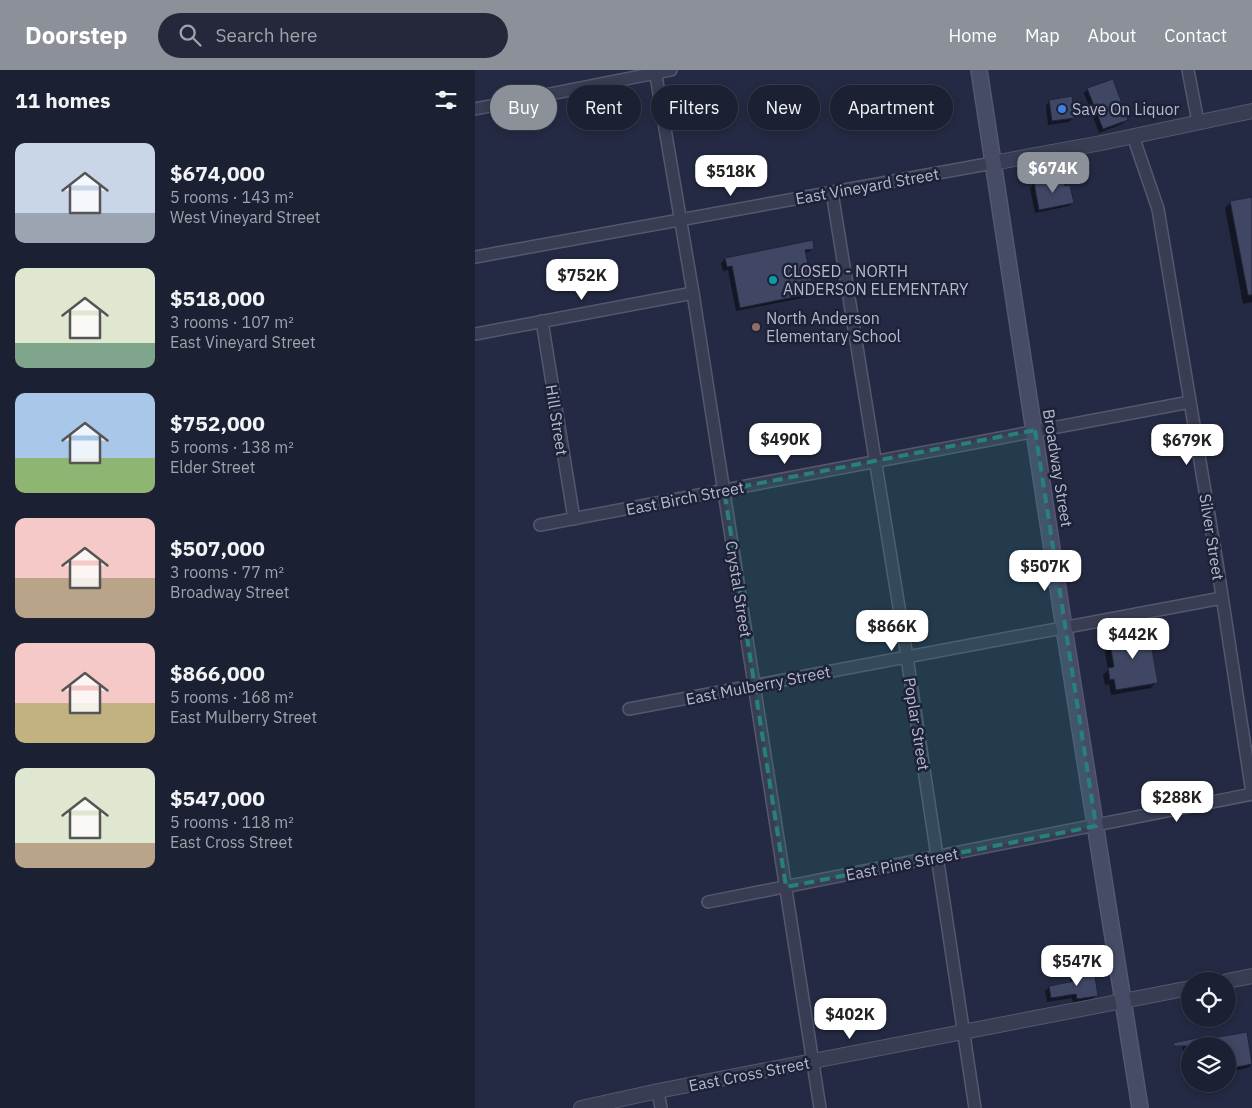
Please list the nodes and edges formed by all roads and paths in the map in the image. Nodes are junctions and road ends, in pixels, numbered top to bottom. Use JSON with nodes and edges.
{"nodes":[{"id":1,"x":671,"y":70,"type":"edge"},
{"id":2,"x":979,"y":70,"type":"edge"},
{"id":3,"x":1188,"y":70,"type":"edge"},
{"id":4,"x":655,"y":72,"type":"edge"},
{"id":5,"x":475,"y":109,"type":"edge"},
{"id":6,"x":1252,"y":111,"type":"edge"},
{"id":7,"x":1198,"y":122,"type":"junction"},
{"id":8,"x":1133,"y":136,"type":"junction"},
{"id":9,"x":993,"y":163,"type":"junction"},
{"id":10,"x":832,"y":192,"type":"junction"},
{"id":11,"x":681,"y":220,"type":"junction"},
{"id":12,"x":475,"y":257,"type":"edge"},
{"id":13,"x":693,"y":294,"type":"junction"},
{"id":14,"x":542,"y":321,"type":"junction"},
{"id":15,"x":475,"y":334,"type":"edge"},
{"id":16,"x":1190,"y":402,"type":"junction"},
{"id":17,"x":1035,"y":430,"type":"junction"},
{"id":18,"x":875,"y":461,"type":"junction"},
{"id":19,"x":724,"y":490,"type":"junction"},
{"id":20,"x":573,"y":519,"type":"junction"},
{"id":21,"x":540,"y":525,"type":"dead end"},
{"id":22,"x":1222,"y":598,"type":"junction"},
{"id":23,"x":1064,"y":628,"type":"junction"},
{"id":24,"x":907,"y":657,"type":"junction"},
{"id":25,"x":755,"y":685,"type":"junction"},
{"id":26,"x":629,"y":709,"type":"dead end"},
{"id":27,"x":1252,"y":793,"type":"edge"},
{"id":28,"x":1096,"y":826,"type":"junction"},
{"id":29,"x":937,"y":857,"type":"junction"},
{"id":30,"x":786,"y":887,"type":"junction"},
{"id":31,"x":708,"y":902,"type":"dead end"},
{"id":32,"x":1252,"y":976,"type":"edge"},
{"id":33,"x":1236,"y":979,"type":"edge"},
{"id":34,"x":1181,"y":990,"type":"edge"},
{"id":35,"x":1124,"y":1001,"type":"junction"},
{"id":36,"x":963,"y":1032,"type":"junction"},
{"id":37,"x":813,"y":1061,"type":"junction"},
{"id":38,"x":658,"y":1091,"type":"junction"},
{"id":39,"x":581,"y":1108,"type":"edge"},
{"id":40,"x":661,"y":1108,"type":"edge"},
{"id":41,"x":820,"y":1108,"type":"edge"},
{"id":42,"x":975,"y":1108,"type":"edge"},
{"id":43,"x":1140,"y":1108,"type":"edge"}],
"edges":[{"from":1,"to":4,"type":"street"},
{"from":2,"to":9,"type":"main road","name":"Broadway Street"},
{"from":3,"to":7,"type":"street"},
{"from":4,"to":5,"type":"street"},
{"from":4,"to":11,"type":"street","name":"Crystal Street"},
{"from":6,"to":7,"type":"street"},
{"from":7,"to":8,"type":"street"},
{"from":8,"to":9,"type":"street"},
{"from":8,"to":16,"type":"street","name":"Silver Street"},
{"from":9,"to":10,"type":"street","name":"East Vineyard Street"},
{"from":9,"to":17,"type":"main road","name":"Broadway Street"},
{"from":10,"to":11,"type":"street","name":"East Vineyard Street"},
{"from":10,"to":18,"type":"street","name":"Poplar Street"},
{"from":11,"to":12,"type":"street","name":"East Vineyard Street"},
{"from":11,"to":13,"type":"street","name":"Crystal Street"},
{"from":13,"to":14,"type":"street"},
{"from":13,"to":19,"type":"street","name":"Crystal Street"},
{"from":14,"to":15,"type":"street"},
{"from":14,"to":20,"type":"street","name":"Hill Street"},
{"from":16,"to":17,"type":"street","name":"East Birch Street"},
{"from":16,"to":22,"type":"street","name":"Silver Street"},
{"from":17,"to":18,"type":"street","name":"East Birch Street"},
{"from":17,"to":23,"type":"main road","name":"Broadway Street"},
{"from":18,"to":19,"type":"street","name":"East Birch Street"},
{"from":18,"to":24,"type":"street","name":"Poplar Street"},
{"from":19,"to":20,"type":"street","name":"East Birch Street"},
{"from":19,"to":25,"type":"street","name":"Crystal Street"},
{"from":20,"to":21,"type":"street","name":"East Birch Street"},
{"from":22,"to":23,"type":"street","name":"East Mulberry Street"},
{"from":22,"to":27,"type":"street","name":"Silver Street"},
{"from":23,"to":24,"type":"street","name":"East Mulberry Street"},
{"from":23,"to":28,"type":"main road","name":"Broadway Street"},
{"from":24,"to":25,"type":"street","name":"East Mulberry Street"},
{"from":24,"to":29,"type":"street","name":"Poplar Street"},
{"from":25,"to":26,"type":"street","name":"East Mulberry Street"},
{"from":25,"to":30,"type":"street","name":"Crystal Street"},
{"from":27,"to":28,"type":"street","name":"East Pine Street"},
{"from":28,"to":29,"type":"street","name":"East Pine Street"},
{"from":28,"to":35,"type":"main road","name":"Broadway Street"},
{"from":29,"to":30,"type":"street","name":"East Pine Street"},
{"from":29,"to":36,"type":"street","name":"Poplar Street"},
{"from":30,"to":31,"type":"street","name":"East Pine Street"},
{"from":30,"to":37,"type":"street","name":"Crystal Street"},
{"from":32,"to":33,"type":"street"},
{"from":34,"to":35,"type":"street","name":"East Cross Street"},
{"from":35,"to":36,"type":"street","name":"East Cross Street"},
{"from":35,"to":43,"type":"main road","name":"Broadway Street"},
{"from":36,"to":37,"type":"street","name":"East Cross Street"},
{"from":36,"to":42,"type":"street","name":"Poplar Street"},
{"from":37,"to":38,"type":"street","name":"East Cross Street"},
{"from":37,"to":41,"type":"street","name":"Crystal Street"},
{"from":38,"to":39,"type":"street","name":"East Cross Street"},
{"from":38,"to":40,"type":"street"}]}
